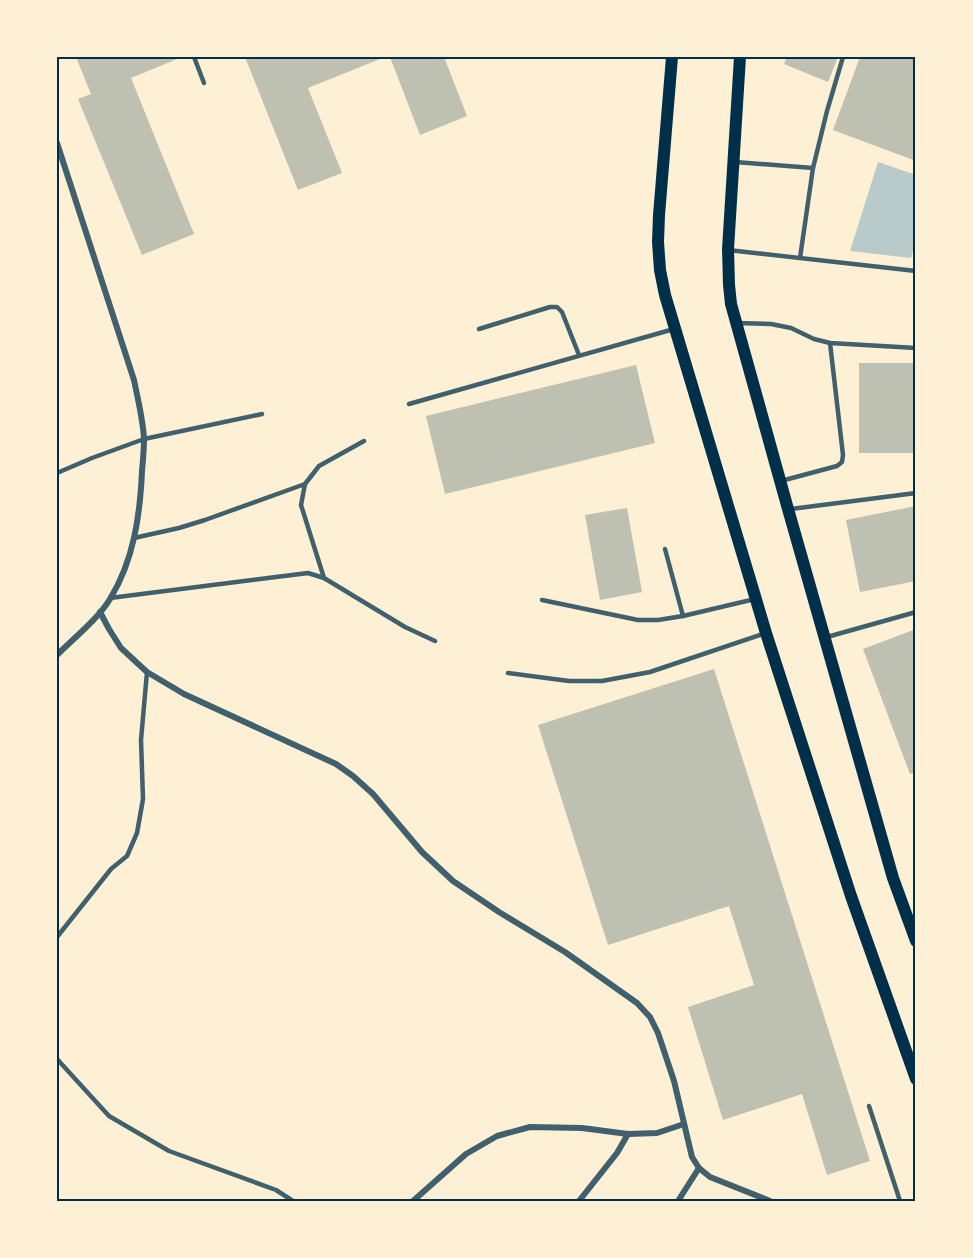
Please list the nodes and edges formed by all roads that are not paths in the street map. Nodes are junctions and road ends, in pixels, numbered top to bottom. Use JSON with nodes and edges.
{"nodes":[{"id":1,"x":194,"y":57,"type":"edge"},
{"id":2,"x":672,"y":57,"type":"edge"},
{"id":3,"x":740,"y":57,"type":"edge"},
{"id":4,"x":843,"y":57,"type":"edge"},
{"id":5,"x":204,"y":83,"type":"dead end"},
{"id":6,"x":57,"y":142,"type":"edge"},
{"id":7,"x":733,"y":162,"type":"junction"},
{"id":8,"x":813,"y":168,"type":"junction"},
{"id":9,"x":728,"y":249,"type":"junction"},
{"id":10,"x":800,"y":258,"type":"junction"},
{"id":11,"x":916,"y":271,"type":"edge"},
{"id":12,"x":736,"y":323,"type":"junction"},
{"id":13,"x":479,"y":329,"type":"dead end"},
{"id":14,"x":674,"y":329,"type":"junction"},
{"id":15,"x":830,"y":343,"type":"junction"},
{"id":16,"x":916,"y":348,"type":"edge"},
{"id":17,"x":579,"y":356,"type":"junction"},
{"id":18,"x":410,"y":404,"type":"dead end"},
{"id":19,"x":262,"y":414,"type":"dead end"},
{"id":20,"x":144,"y":440,"type":"junction"},
{"id":21,"x":364,"y":441,"type":"dead end"},
{"id":22,"x":57,"y":473,"type":"edge"},
{"id":23,"x":781,"y":481,"type":"junction"},
{"id":24,"x":305,"y":484,"type":"junction"},
{"id":25,"x":916,"y":493,"type":"edge"},
{"id":26,"x":788,"y":510,"type":"junction"},
{"id":27,"x":134,"y":538,"type":"junction"},
{"id":28,"x":665,"y":549,"type":"dead end"},
{"id":29,"x":324,"y":578,"type":"junction"},
{"id":30,"x":110,"y":598,"type":"junction"},
{"id":31,"x":756,"y":599,"type":"junction"},
{"id":32,"x":542,"y":600,"type":"dead end"},
{"id":33,"x":100,"y":612,"type":"junction"},
{"id":34,"x":916,"y":612,"type":"edge"},
{"id":35,"x":683,"y":616,"type":"junction"},
{"id":36,"x":766,"y":633,"type":"junction"},
{"id":37,"x":825,"y":638,"type":"junction"},
{"id":38,"x":435,"y":641,"type":"dead end"},
{"id":39,"x":57,"y":655,"type":"edge"},
{"id":40,"x":147,"y":672,"type":"junction"},
{"id":41,"x":508,"y":674,"type":"dead end"},
{"id":42,"x":57,"y":937,"type":"edge"},
{"id":43,"x":916,"y":942,"type":"edge"},
{"id":44,"x":57,"y":1059,"type":"edge"},
{"id":45,"x":916,"y":1078,"type":"edge"},
{"id":46,"x":869,"y":1106,"type":"dead end"},
{"id":47,"x":684,"y":1124,"type":"junction"},
{"id":48,"x":628,"y":1134,"type":"junction"},
{"id":49,"x":699,"y":1168,"type":"junction"},
{"id":50,"x":293,"y":1201,"type":"edge"},
{"id":51,"x":413,"y":1201,"type":"edge"},
{"id":52,"x":579,"y":1201,"type":"edge"},
{"id":53,"x":678,"y":1201,"type":"edge"},
{"id":54,"x":770,"y":1201,"type":"edge"},
{"id":55,"x":900,"y":1201,"type":"edge"}],
"edges":[{"from":1,"to":5,"type":"lane"},
{"from":2,"to":14,"type":"main road"},
{"from":3,"to":7,"type":"main road"},
{"from":4,"to":8,"type":"lane"},
{"from":6,"to":20,"type":"street"},
{"from":7,"to":8,"type":"lane"},
{"from":7,"to":9,"type":"main road"},
{"from":8,"to":10,"type":"lane"},
{"from":9,"to":10,"type":"lane"},
{"from":9,"to":12,"type":"main road"},
{"from":10,"to":11,"type":"lane"},
{"from":12,"to":15,"type":"lane"},
{"from":12,"to":23,"type":"main road"},
{"from":13,"to":17,"type":"lane"},
{"from":14,"to":17,"type":"lane"},
{"from":14,"to":31,"type":"main road"},
{"from":15,"to":16,"type":"lane"},
{"from":15,"to":23,"type":"lane"},
{"from":17,"to":18,"type":"lane"},
{"from":19,"to":20,"type":"lane"},
{"from":20,"to":22,"type":"lane"},
{"from":20,"to":27,"type":"street"},
{"from":21,"to":24,"type":"lane"},
{"from":23,"to":26,"type":"main road"},
{"from":24,"to":27,"type":"lane"},
{"from":24,"to":29,"type":"lane"},
{"from":25,"to":26,"type":"lane"},
{"from":26,"to":37,"type":"main road"},
{"from":27,"to":30,"type":"street"},
{"from":28,"to":35,"type":"lane"},
{"from":29,"to":30,"type":"lane"},
{"from":29,"to":38,"type":"lane"},
{"from":30,"to":33,"type":"street"},
{"from":31,"to":35,"type":"lane"},
{"from":31,"to":36,"type":"main road"},
{"from":32,"to":35,"type":"lane"},
{"from":33,"to":39,"type":"street"},
{"from":33,"to":40,"type":"street"},
{"from":34,"to":37,"type":"lane"},
{"from":36,"to":41,"type":"lane"},
{"from":36,"to":45,"type":"main road"},
{"from":37,"to":43,"type":"main road"},
{"from":40,"to":42,"type":"lane"},
{"from":40,"to":47,"type":"street"},
{"from":44,"to":50,"type":"lane"},
{"from":46,"to":55,"type":"lane"},
{"from":47,"to":48,"type":"street"},
{"from":47,"to":49,"type":"street"},
{"from":48,"to":51,"type":"street"},
{"from":48,"to":52,"type":"street"},
{"from":49,"to":53,"type":"street"},
{"from":49,"to":54,"type":"street"}]}
